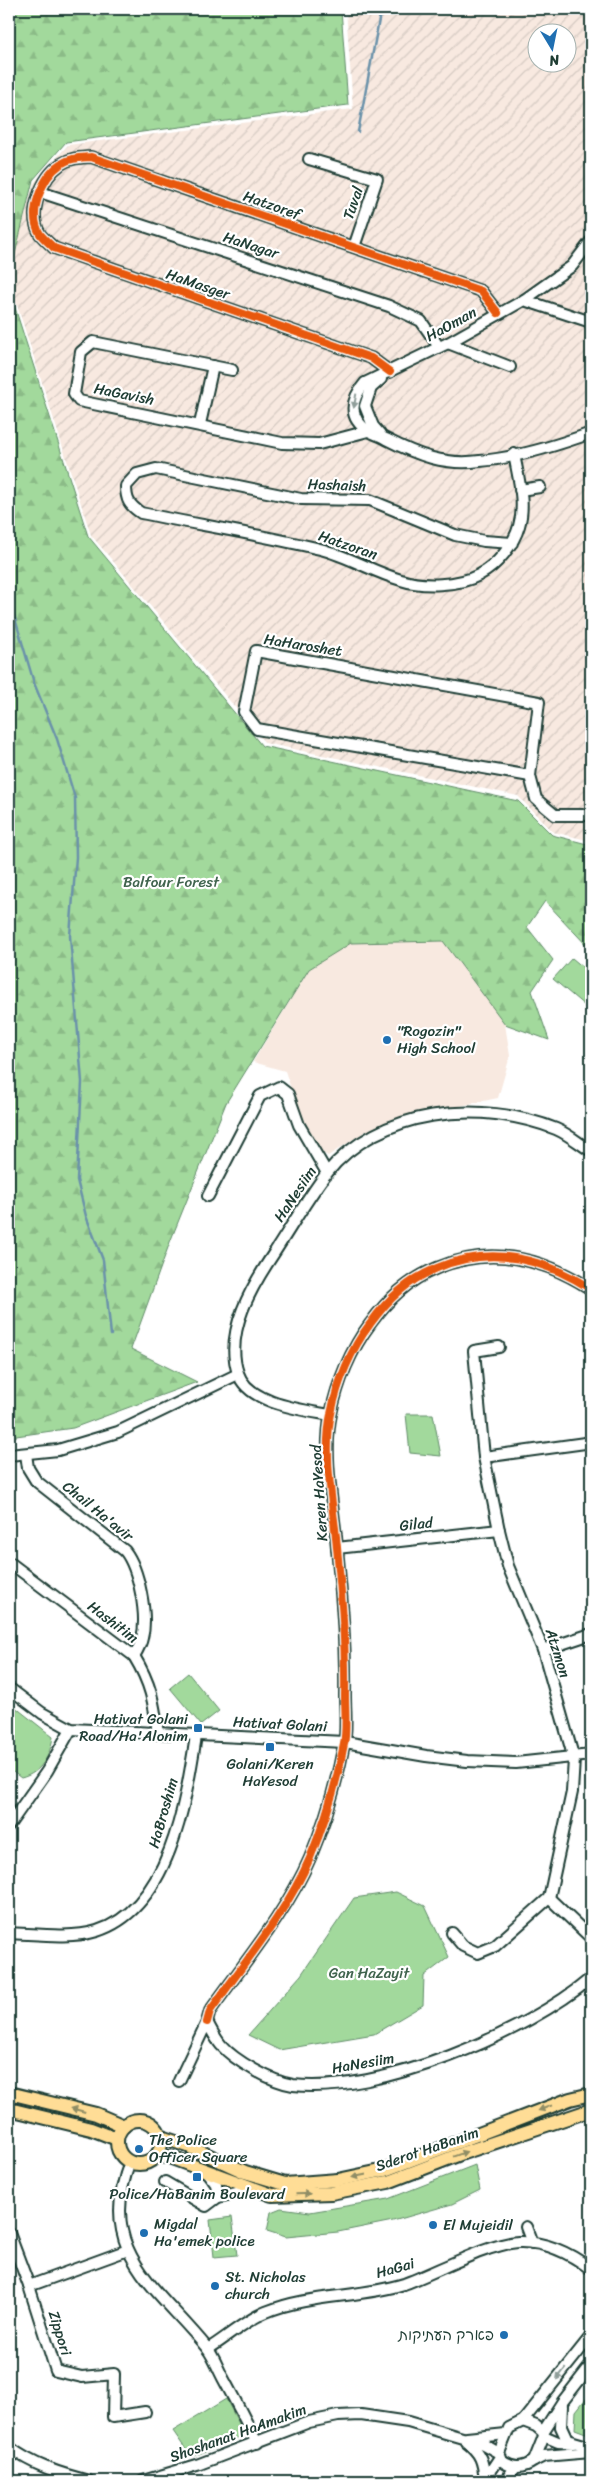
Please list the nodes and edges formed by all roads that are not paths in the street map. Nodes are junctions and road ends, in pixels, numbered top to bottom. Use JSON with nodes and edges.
{"nodes":[{"id":1,"x":309,"y":159,"type":"dead end"},
{"id":2,"x":40,"y":192,"type":"junction"},
{"id":3,"x":591,"y":241,"type":"edge"},
{"id":4,"x":354,"y":247,"type":"junction"},
{"id":5,"x":524,"y":300,"type":"junction"},
{"id":6,"x":498,"y":313,"type":"junction"},
{"id":7,"x":591,"y":322,"type":"edge"},
{"id":8,"x":444,"y":345,"type":"junction"},
{"id":9,"x":213,"y":366,"type":"junction"},
{"id":10,"x":510,"y":367,"type":"dead end"},
{"id":11,"x":232,"y":370,"type":"dead end"},
{"id":12,"x":390,"y":372,"type":"junction"},
{"id":13,"x":200,"y":424,"type":"junction"},
{"id":14,"x":368,"y":431,"type":"junction"},
{"id":15,"x":591,"y":435,"type":"edge"},
{"id":16,"x":383,"y":437,"type":"junction"},
{"id":17,"x":514,"y":454,"type":"junction"},
{"id":18,"x":156,"y":469,"type":"joint"},
{"id":19,"x":540,"y":487,"type":"dead end"},
{"id":20,"x":520,"y":490,"type":"junction"},
{"id":21,"x":512,"y":543,"type":"junction"},
{"id":22,"x":530,"y":776,"type":"junction"},
{"id":23,"x":591,"y":815,"type":"edge"},
{"id":24,"x":591,"y":1151,"type":"edge"},
{"id":25,"x":327,"y":1174,"type":"junction"},
{"id":26,"x":208,"y":1196,"type":"dead end"},
{"id":27,"x":591,"y":1289,"type":"edge"},
{"id":28,"x":499,"y":1347,"type":"dead end"},
{"id":29,"x":238,"y":1374,"type":"junction"},
{"id":30,"x":330,"y":1415,"type":"junction"},
{"id":31,"x":585,"y":1444,"type":"dead end"},
{"id":32,"x":26,"y":1454,"type":"junction"},
{"id":33,"x":9,"y":1455,"type":"edge"},
{"id":34,"x":484,"y":1456,"type":"junction"},
{"id":35,"x":499,"y":1530,"type":"junction"},
{"id":36,"x":337,"y":1548,"type":"junction"},
{"id":37,"x":9,"y":1562,"type":"edge"},
{"id":38,"x":591,"y":1634,"type":"edge"},
{"id":39,"x":543,"y":1650,"type":"junction"},
{"id":40,"x":134,"y":1656,"type":"junction"},
{"id":41,"x":9,"y":1688,"type":"edge"},
{"id":42,"x":71,"y":1729,"type":"junction"},
{"id":43,"x":158,"y":1734,"type":"junction"},
{"id":44,"x":196,"y":1736,"type":"junction"},
{"id":45,"x":345,"y":1742,"type":"junction"},
{"id":46,"x":591,"y":1756,"type":"edge"},
{"id":47,"x":574,"y":1758,"type":"junction"},
{"id":48,"x":9,"y":1825,"type":"edge"},
{"id":49,"x":549,"y":1898,"type":"junction"},
{"id":50,"x":9,"y":1933,"type":"edge"},
{"id":51,"x":452,"y":1933,"type":"dead end"},
{"id":52,"x":591,"y":1938,"type":"edge"},
{"id":53,"x":591,"y":1978,"type":"edge"},
{"id":54,"x":207,"y":2022,"type":"junction"},
{"id":55,"x":179,"y":2081,"type":"dead end"},
{"id":56,"x":9,"y":2093,"type":"edge"},
{"id":57,"x":591,"y":2094,"type":"edge"},
{"id":58,"x":9,"y":2109,"type":"edge"},
{"id":59,"x":591,"y":2110,"type":"edge"},
{"id":60,"x":124,"y":2126,"type":"junction"},
{"id":61,"x":161,"y":2137,"type":"junction"},
{"id":62,"x":117,"y":2139,"type":"junction"},
{"id":63,"x":156,"y":2156,"type":"junction"},
{"id":64,"x":130,"y":2162,"type":"junction"},
{"id":65,"x":206,"y":2171,"type":"junction"},
{"id":66,"x":165,"y":2182,"type":"dead end"},
{"id":67,"x":257,"y":2189,"type":"junction"},
{"id":68,"x":218,"y":2198,"type":"junction"},
{"id":69,"x":526,"y":2227,"type":"dead end"},
{"id":70,"x":9,"y":2233,"type":"edge"},
{"id":71,"x":532,"y":2244,"type":"junction"},
{"id":72,"x":128,"y":2250,"type":"junction"},
{"id":73,"x":591,"y":2269,"type":"edge"},
{"id":74,"x":30,"y":2286,"type":"junction"},
{"id":75,"x":591,"y":2336,"type":"edge"},
{"id":76,"x":208,"y":2349,"type":"junction"},
{"id":77,"x":591,"y":2365,"type":"edge"},
{"id":78,"x":563,"y":2401,"type":"junction"},
{"id":79,"x":145,"y":2412,"type":"dead end"},
{"id":80,"x":523,"y":2421,"type":"junction"},
{"id":81,"x":506,"y":2434,"type":"junction"},
{"id":82,"x":544,"y":2434,"type":"junction"},
{"id":83,"x":461,"y":2439,"type":"junction"},
{"id":84,"x":257,"y":2443,"type":"junction"},
{"id":85,"x":577,"y":2443,"type":"junction"},
{"id":86,"x":591,"y":2446,"type":"edge"},
{"id":87,"x":9,"y":2448,"type":"edge"},
{"id":88,"x":591,"y":2452,"type":"edge"},
{"id":89,"x":500,"y":2455,"type":"junction"},
{"id":90,"x":534,"y":2461,"type":"junction"},
{"id":91,"x":515,"y":2468,"type":"junction"},
{"id":92,"x":484,"y":2480,"type":"edge"},
{"id":93,"x":89,"y":2481,"type":"edge"},
{"id":94,"x":149,"y":2481,"type":"edge"},
{"id":95,"x":505,"y":2481,"type":"edge"}],
"edges":[{"from":1,"to":4,"type":"street","name":"Tuval"},
{"from":2,"to":4,"type":"street","name":"Hatzoref"},
{"from":2,"to":8,"type":"street","name":"HaNagar"},
{"from":2,"to":12,"type":"street","name":"HaMasger"},
{"from":3,"to":5,"type":"street","name":"HaOman"},
{"from":4,"to":6,"type":"street","name":"Hatzoref"},
{"from":5,"to":6,"type":"street","name":"HaOman"},
{"from":5,"to":7,"type":"street"},
{"from":6,"to":8,"type":"street","name":"HaOman"},
{"from":8,"to":10,"type":"street"},
{"from":8,"to":12,"type":"street","name":"HaOman"},
{"from":9,"to":11,"type":"street","name":"HaGavish"},
{"from":9,"to":13,"type":"street"},
{"from":9,"to":13,"type":"street","name":"HaGavish"},
{"from":12,"to":14,"type":"street","one_way":true},
{"from":12,"to":16,"type":"street"},
{"from":13,"to":14,"type":"street","name":"HaGavish"},
{"from":14,"to":16,"type":"street"},
{"from":15,"to":17,"type":"street"},
{"from":16,"to":17,"type":"street"},
{"from":17,"to":20,"type":"street","name":"Hatzoran"},
{"from":18,"to":21,"type":"street","name":"Hashaish"},
{"from":18,"to":21,"type":"street","name":"Hatzoran"},
{"from":19,"to":20,"type":"street"},
{"from":20,"to":21,"type":"street","name":"Hatzoran"},
{"from":22,"to":22,"type":"street","name":"HaHaroshet"},
{"from":22,"to":23,"type":"street","name":"HaHaroshet"},
{"from":24,"to":25,"type":"street","name":"HaNesiim"},
{"from":25,"to":26,"type":"street"},
{"from":25,"to":29,"type":"street","name":"HaNesiim"},
{"from":27,"to":30,"type":"street","name":"Keren HaYesod"},
{"from":28,"to":34,"type":"street","name":"Atzmon"},
{"from":29,"to":30,"type":"street"},
{"from":29,"to":32,"type":"street"},
{"from":30,"to":36,"type":"street","name":"Keren HaYesod"},
{"from":31,"to":34,"type":"street"},
{"from":32,"to":33,"type":"street"},
{"from":32,"to":40,"type":"street","name":"Chail Ha'avir"},
{"from":34,"to":35,"type":"street","name":"Atzmon"},
{"from":35,"to":36,"type":"street","name":"Gilad"},
{"from":35,"to":39,"type":"street","name":"Atzmon"},
{"from":36,"to":45,"type":"street","name":"Keren HaYesod"},
{"from":37,"to":40,"type":"street","name":"Hashitim"},
{"from":38,"to":39,"type":"street"},
{"from":39,"to":47,"type":"street","name":"Atzmon"},
{"from":40,"to":43,"type":"street","name":"Hashitim"},
{"from":41,"to":42,"type":"street"},
{"from":42,"to":43,"type":"street","name":"Hativat Golani"},
{"from":42,"to":48,"type":"street"},
{"from":43,"to":44,"type":"street","name":"Hativat Golani"},
{"from":44,"to":45,"type":"street","name":"Hativat Golani"},
{"from":44,"to":50,"type":"street","name":"HaBroshim"},
{"from":45,"to":47,"type":"street","name":"Hativat Golani"},
{"from":45,"to":54,"type":"street","name":"Keren HaYesod"},
{"from":46,"to":47,"type":"street","name":"Hativat Golani"},
{"from":47,"to":49,"type":"street","name":"Atzmon"},
{"from":49,"to":51,"type":"street"},
{"from":49,"to":52,"type":"street"},
{"from":53,"to":54,"type":"street","name":"HaNesiim"},
{"from":54,"to":55,"type":"street"},
{"from":60,"to":56,"type":"main road","one_way":true},
{"from":57,"to":61,"type":"main road","name":"Sderot HaBanim","one_way":true},
{"from":58,"to":62,"type":"main road"},
{"from":67,"to":59,"type":"main road","name":"Sderot HaBanim","one_way":true},
{"from":60,"to":61,"type":"main road"},
{"from":60,"to":62,"type":"main road"},
{"from":61,"to":63,"type":"main road"},
{"from":62,"to":64,"type":"main road"},
{"from":63,"to":64,"type":"main road"},
{"from":63,"to":65,"type":"main road","name":"Sderot HaBanim"},
{"from":64,"to":72,"type":"street"},
{"from":65,"to":67,"type":"main road","name":"Sderot HaBanim"},
{"from":65,"to":68,"type":"street"},
{"from":66,"to":68,"type":"street"},
{"from":67,"to":68,"type":"street"},
{"from":69,"to":71,"type":"street"},
{"from":70,"to":74,"type":"street","name":"Zippori"},
{"from":71,"to":73,"type":"street","name":"HaGai"},
{"from":71,"to":76,"type":"street","name":"HaGai"},
{"from":72,"to":74,"type":"street"},
{"from":72,"to":76,"type":"street"},
{"from":74,"to":79,"type":"street","name":"Zippori"},
{"from":75,"to":80,"type":"street","one_way":true},
{"from":76,"to":84,"type":"street"},
{"from":77,"to":78,"type":"street"},
{"from":78,"to":82,"type":"street"},
{"from":78,"to":85,"type":"street"},
{"from":80,"to":81,"type":"street"},
{"from":80,"to":82,"type":"street"},
{"from":81,"to":83,"type":"street"},
{"from":81,"to":89,"type":"street"},
{"from":82,"to":85,"type":"street"},
{"from":82,"to":90,"type":"street"},
{"from":83,"to":84,"type":"street","name":"Shoshanat HaAmakim"},
{"from":83,"to":89,"type":"street","name":"Shoshanat HaAmakim"},
{"from":83,"to":92,"type":"street","name":"Shoshanat HaAmakim"},
{"from":84,"to":94,"type":"street","name":"Shoshanat HaAmakim"},
{"from":85,"to":86,"type":"street"},
{"from":87,"to":93,"type":"street"},
{"from":88,"to":90,"type":"street"},
{"from":89,"to":91,"type":"street"},
{"from":89,"to":92,"type":"street"},
{"from":90,"to":91,"type":"street"},
{"from":91,"to":95,"type":"street"}]}
